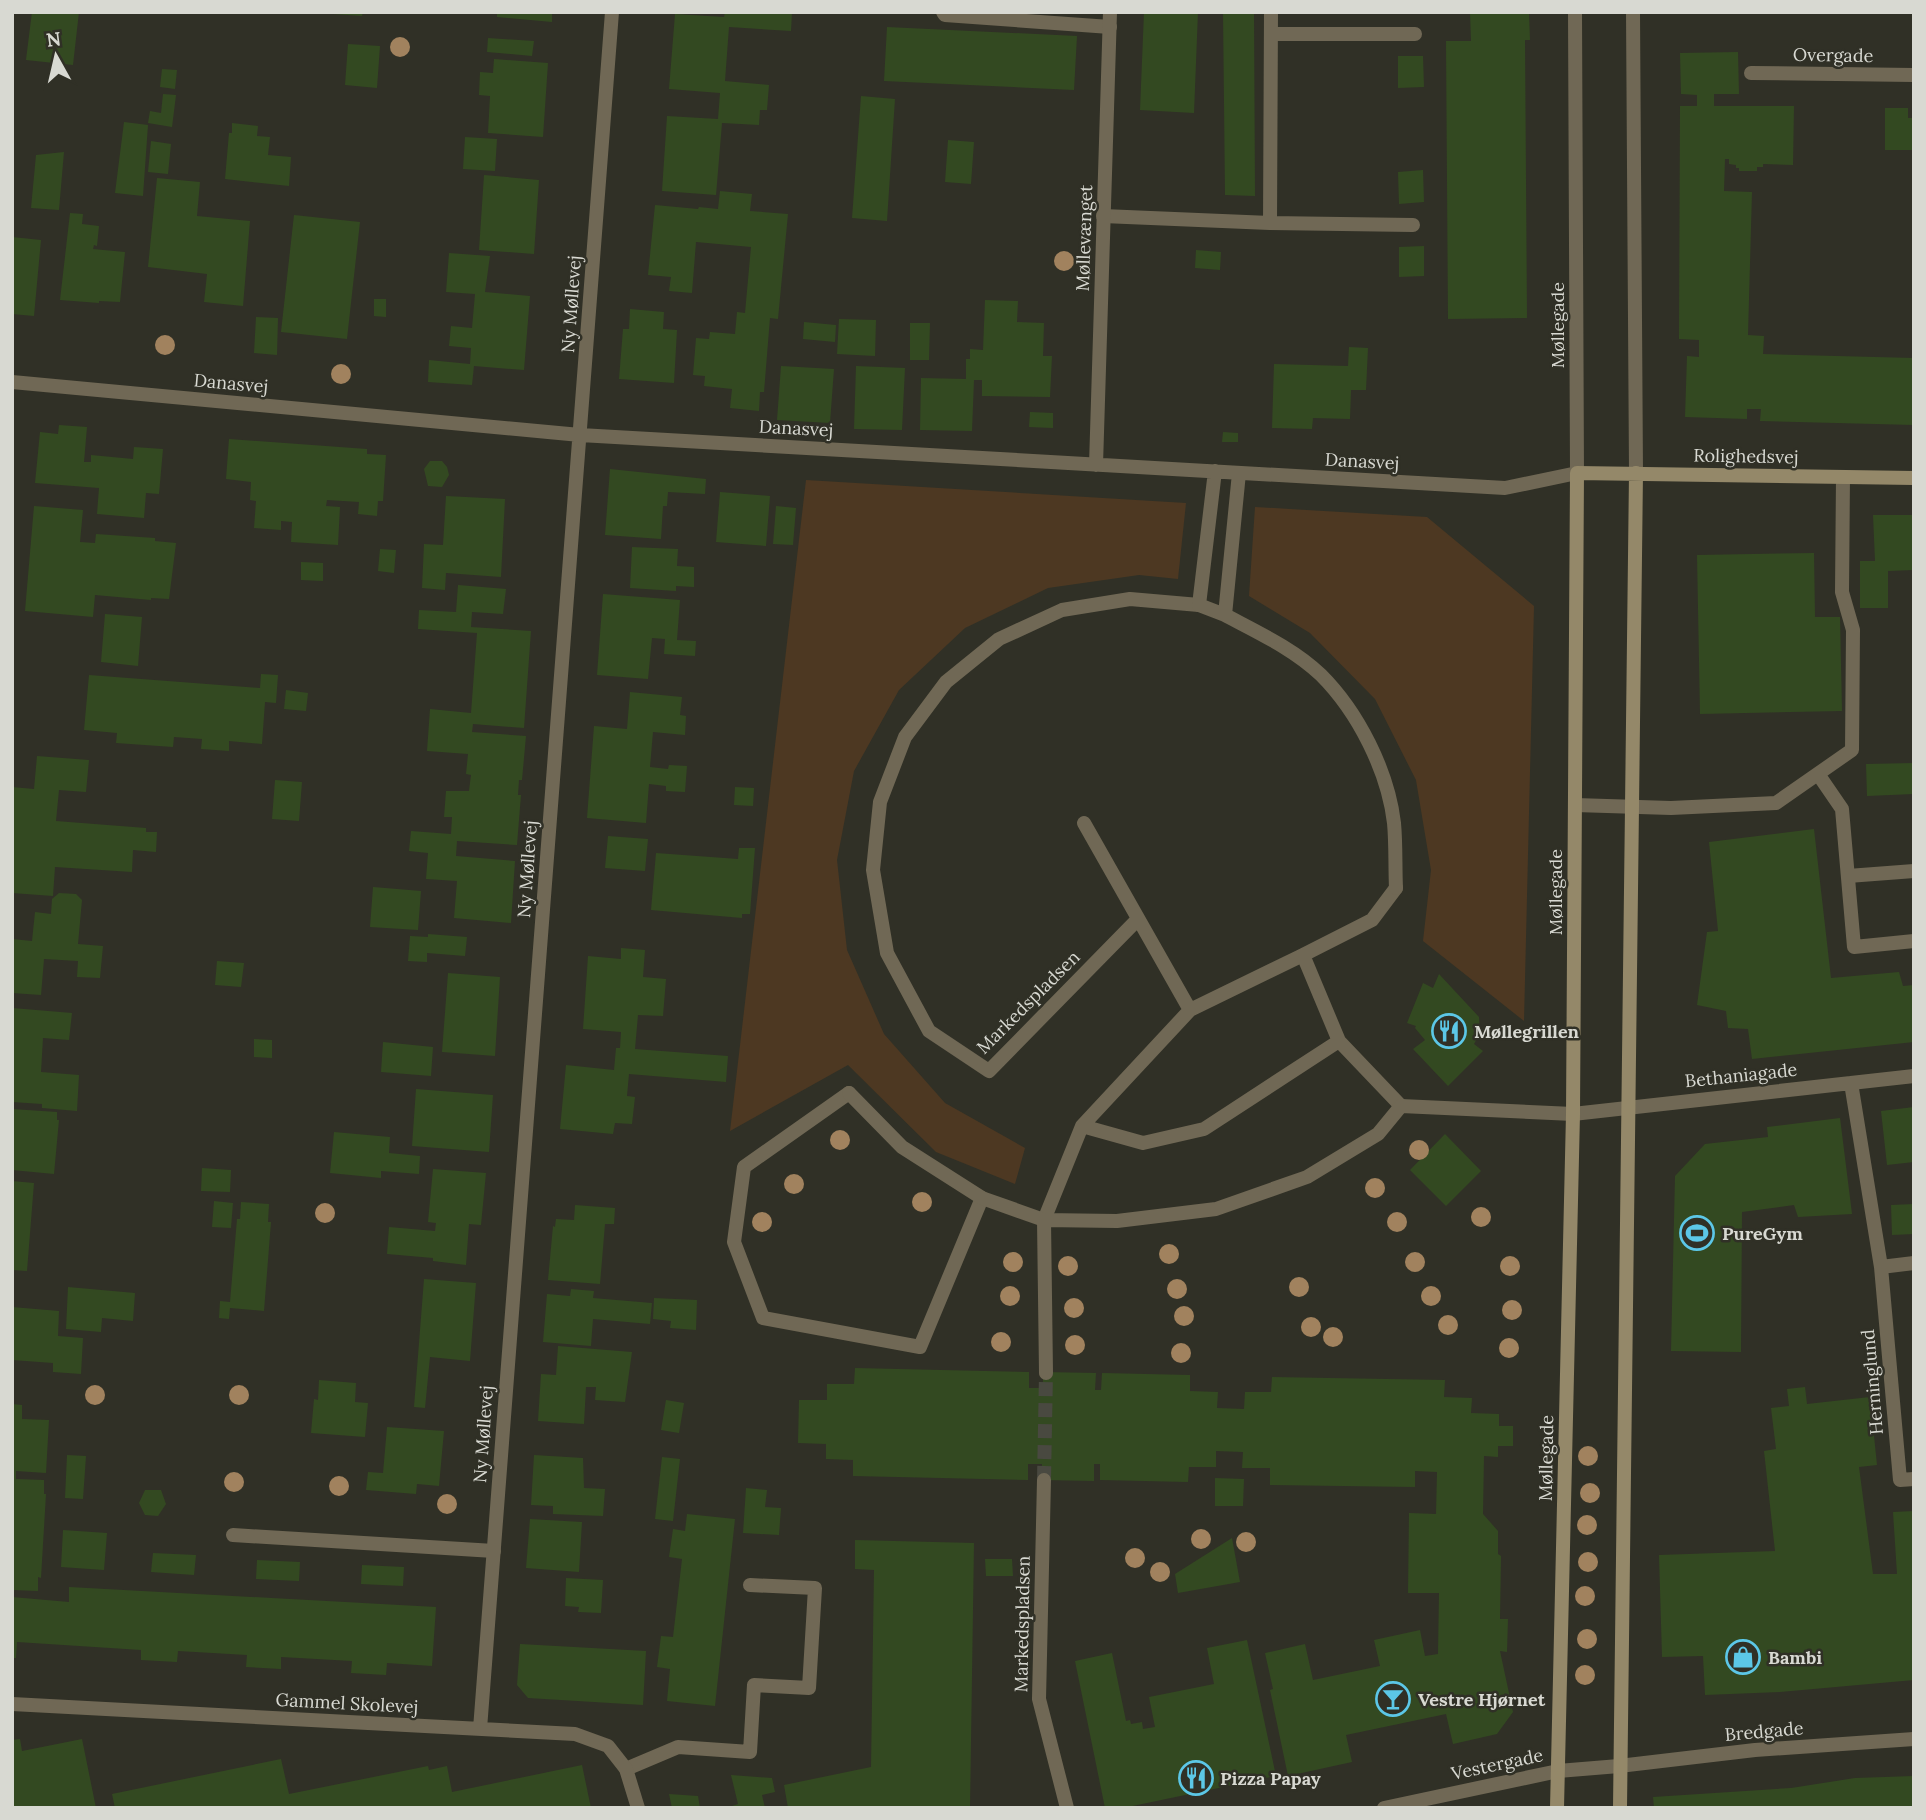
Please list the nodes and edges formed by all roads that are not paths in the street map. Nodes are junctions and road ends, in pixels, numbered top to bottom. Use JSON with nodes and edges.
{"nodes":[{"id":1,"x":612,"y":12,"type":"edge"},
{"id":2,"x":943,"y":12,"type":"edge"},
{"id":3,"x":1111,"y":12,"type":"edge"},
{"id":4,"x":1271,"y":12,"type":"edge"},
{"id":5,"x":1576,"y":12,"type":"edge"},
{"id":6,"x":1633,"y":12,"type":"edge"},
{"id":7,"x":1110,"y":27,"type":"junction"},
{"id":8,"x":1271,"y":34,"type":"junction"},
{"id":9,"x":1415,"y":34,"type":"dead end"},
{"id":10,"x":1751,"y":73,"type":"dead end"},
{"id":11,"x":1914,"y":75,"type":"edge"},
{"id":12,"x":1103,"y":216,"type":"junction"},
{"id":13,"x":1270,"y":223,"type":"junction"},
{"id":14,"x":1413,"y":225,"type":"dead end"},
{"id":15,"x":12,"y":382,"type":"edge"},
{"id":16,"x":580,"y":435,"type":"junction"},
{"id":17,"x":1096,"y":465,"type":"junction"},
{"id":18,"x":1215,"y":471,"type":"junction"},
{"id":19,"x":1239,"y":473,"type":"junction"},
{"id":20,"x":1577,"y":473,"type":"junction"},
{"id":21,"x":1636,"y":473,"type":"junction"},
{"id":22,"x":1843,"y":477,"type":"junction"},
{"id":23,"x":1914,"y":478,"type":"edge"},
{"id":24,"x":1199,"y":605,"type":"junction"},
{"id":25,"x":1225,"y":615,"type":"junction"},
{"id":26,"x":1818,"y":774,"type":"junction"},
{"id":27,"x":1575,"y":805,"type":"junction"},
{"id":28,"x":1633,"y":807,"type":"junction"},
{"id":29,"x":1084,"y":822,"type":"dead end"},
{"id":30,"x":1914,"y":870,"type":"edge"},
{"id":31,"x":1848,"y":877,"type":"junction"},
{"id":32,"x":1138,"y":919,"type":"junction"},
{"id":33,"x":1914,"y":941,"type":"edge"},
{"id":34,"x":1303,"y":955,"type":"junction"},
{"id":35,"x":1190,"y":1010,"type":"junction"},
{"id":36,"x":1339,"y":1041,"type":"junction"},
{"id":37,"x":1914,"y":1076,"type":"edge"},
{"id":38,"x":1851,"y":1083,"type":"junction"},
{"id":39,"x":1401,"y":1107,"type":"junction"},
{"id":40,"x":1629,"y":1107,"type":"junction"},
{"id":41,"x":1573,"y":1114,"type":"junction"},
{"id":42,"x":1082,"y":1126,"type":"junction"},
{"id":43,"x":982,"y":1198,"type":"junction"},
{"id":44,"x":1044,"y":1220,"type":"junction"},
{"id":45,"x":1914,"y":1263,"type":"edge"},
{"id":46,"x":1881,"y":1267,"type":"junction"},
{"id":47,"x":1046,"y":1373,"type":"tunnel mouth"},
{"id":48,"x":1914,"y":1479,"type":"edge"},
{"id":49,"x":1044,"y":1480,"type":"tunnel mouth"},
{"id":50,"x":233,"y":1535,"type":"dead end"},
{"id":51,"x":494,"y":1551,"type":"junction"},
{"id":52,"x":750,"y":1585,"type":"dead end"},
{"id":53,"x":12,"y":1704,"type":"edge"},
{"id":54,"x":480,"y":1729,"type":"junction"},
{"id":55,"x":1914,"y":1739,"type":"edge"},
{"id":56,"x":1619,"y":1766,"type":"junction"},
{"id":57,"x":626,"y":1769,"type":"junction"},
{"id":58,"x":1558,"y":1771,"type":"junction"},
{"id":59,"x":638,"y":1808,"type":"edge"},
{"id":60,"x":1067,"y":1808,"type":"edge"},
{"id":61,"x":1384,"y":1808,"type":"edge"},
{"id":62,"x":1557,"y":1808,"type":"edge"},
{"id":63,"x":1619,"y":1808,"type":"edge"}],
"edges":[{"from":1,"to":16,"type":"street","name":"Ny Møllevej"},
{"from":2,"to":7,"type":"street"},
{"from":3,"to":7,"type":"street","name":"Møllevænget"},
{"from":4,"to":8,"type":"street"},
{"from":5,"to":20,"type":"street","name":"Møllegade"},
{"from":6,"to":21,"type":"street"},
{"from":7,"to":12,"type":"street","name":"Møllevænget"},
{"from":8,"to":9,"type":"street"},
{"from":8,"to":13,"type":"street"},
{"from":10,"to":11,"type":"street","name":"Overgade"},
{"from":12,"to":13,"type":"street"},
{"from":12,"to":17,"type":"street","name":"Møllevænget"},
{"from":13,"to":14,"type":"street"},
{"from":15,"to":16,"type":"street","name":"Danasvej"},
{"from":16,"to":17,"type":"street","name":"Danasvej"},
{"from":16,"to":51,"type":"street","name":"Ny Møllevej"},
{"from":17,"to":18,"type":"street","name":"Danasvej"},
{"from":18,"to":19,"type":"street","name":"Danasvej"},
{"from":18,"to":24,"type":"street"},
{"from":19,"to":20,"type":"street","name":"Danasvej"},
{"from":19,"to":25,"type":"street"},
{"from":20,"to":21,"type":"main road","name":"Rolighedsvej"},
{"from":20,"to":27,"type":"main road","name":"Møllegade"},
{"from":21,"to":22,"type":"main road","name":"Rolighedsvej"},
{"from":21,"to":28,"type":"main road"},
{"from":22,"to":23,"type":"main road","name":"Rolighedsvej"},
{"from":22,"to":26,"type":"street"},
{"from":24,"to":25,"type":"street"},
{"from":24,"to":32,"type":"street","name":"Markedspladsen"},
{"from":25,"to":34,"type":"street"},
{"from":26,"to":28,"type":"street"},
{"from":26,"to":31,"type":"street"},
{"from":27,"to":28,"type":"street"},
{"from":27,"to":41,"type":"main road","name":"Møllegade"},
{"from":28,"to":40,"type":"main road"},
{"from":29,"to":32,"type":"street"},
{"from":30,"to":31,"type":"street"},
{"from":31,"to":33,"type":"street"},
{"from":32,"to":35,"type":"street"},
{"from":34,"to":35,"type":"street"},
{"from":34,"to":36,"type":"street"},
{"from":35,"to":42,"type":"street"},
{"from":36,"to":39,"type":"street"},
{"from":36,"to":42,"type":"street"},
{"from":37,"to":38,"type":"street","name":"Bethaniagade"},
{"from":38,"to":40,"type":"street","name":"Bethaniagade"},
{"from":38,"to":46,"type":"street","name":"Herninglund"},
{"from":39,"to":41,"type":"street"},
{"from":39,"to":44,"type":"street"},
{"from":40,"to":41,"type":"street","name":"Bethaniagade"},
{"from":40,"to":56,"type":"main road"},
{"from":41,"to":58,"type":"main road","name":"Møllegade"},
{"from":42,"to":44,"type":"street"},
{"from":43,"to":43,"type":"street"},
{"from":43,"to":44,"type":"street"},
{"from":44,"to":47,"type":"street"},
{"from":45,"to":46,"type":"street"},
{"from":46,"to":48,"type":"street","name":"Herninglund"},
{"from":49,"to":60,"type":"street","name":"Markedspladsen"},
{"from":50,"to":51,"type":"street"},
{"from":51,"to":54,"type":"street","name":"Ny Møllevej"},
{"from":52,"to":57,"type":"street"},
{"from":53,"to":54,"type":"street","name":"Gammel Skolevej"},
{"from":54,"to":57,"type":"street","name":"Gammel Skolevej"},
{"from":55,"to":56,"type":"street","name":"Bredgade"},
{"from":56,"to":58,"type":"street","name":"Vestergade"},
{"from":56,"to":63,"type":"main road"},
{"from":57,"to":59,"type":"street","name":"Gammel Skolevej"},
{"from":58,"to":61,"type":"street","name":"Vestergade"},
{"from":58,"to":62,"type":"main road","name":"Møllegade"}]}
